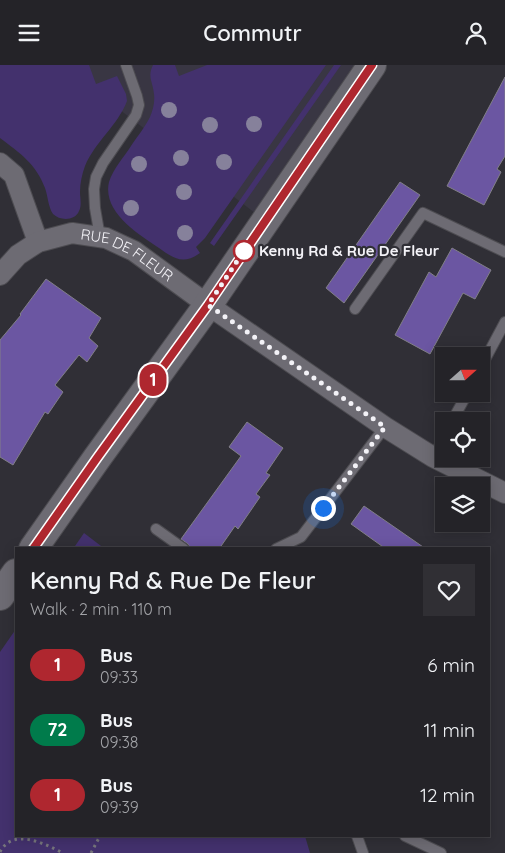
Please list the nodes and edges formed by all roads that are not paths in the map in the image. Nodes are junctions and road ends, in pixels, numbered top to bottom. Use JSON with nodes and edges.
{"nodes":[{"id":1,"x":126,"y":65,"type":"edge"},
{"id":2,"x":372,"y":65,"type":"edge"},
{"id":3,"x":0,"y":163,"type":"edge"},
{"id":4,"x":100,"y":237,"type":"junction"},
{"id":5,"x":38,"y":242,"type":"junction"},
{"id":6,"x":505,"y":252,"type":"edge"},
{"id":7,"x":0,"y":275,"type":"edge"},
{"id":8,"x":208,"y":305,"type":"junction"},
{"id":9,"x":355,"y":309,"type":"dead end"},
{"id":10,"x":505,"y":322,"type":"edge"},
{"id":11,"x":490,"y":350,"type":"edge"},
{"id":12,"x":385,"y":427,"type":"junction"},
{"id":13,"x":435,"y":454,"type":"edge"},
{"id":14,"x":433,"y":457,"type":"junction"},
{"id":15,"x":505,"y":493,"type":"edge"},
{"id":16,"x":156,"y":529,"type":"dead end"},
{"id":17,"x":34,"y":547,"type":"edge"},
{"id":18,"x":181,"y":547,"type":"edge"},
{"id":19,"x":280,"y":547,"type":"edge"},
{"id":20,"x":15,"y":574,"type":"edge"},
{"id":21,"x":0,"y":596,"type":"edge"},
{"id":22,"x":357,"y":837,"type":"edge"},
{"id":23,"x":407,"y":837,"type":"edge"},
{"id":24,"x":433,"y":852,"type":"edge"},
{"id":25,"x":363,"y":853,"type":"edge"}],
"edges":[{"from":1,"to":4,"type":"lane"},
{"from":2,"to":8,"type":"main road"},
{"from":3,"to":5,"type":"street"},
{"from":4,"to":5,"type":"street","name":"RUE DE FLEUR"},
{"from":4,"to":8,"type":"street","name":"RUE DE FLEUR"},
{"from":5,"to":7,"type":"street","name":"RUE DE FLEUR"},
{"from":6,"to":9,"type":"lane"},
{"from":8,"to":12,"type":"street","name":"RUE DE FLEUR"},
{"from":8,"to":17,"type":"main road"},
{"from":10,"to":11,"type":"lane"},
{"from":12,"to":14,"type":"street","name":"RUE DE FLEUR"},
{"from":12,"to":19,"type":"lane"},
{"from":13,"to":14,"type":"lane"},
{"from":14,"to":15,"type":"street","name":"RUE DE FLEUR"},
{"from":16,"to":18,"type":"lane"},
{"from":20,"to":21,"type":"main road"},
{"from":22,"to":25,"type":"lane"},
{"from":23,"to":24,"type":"lane"}]}
